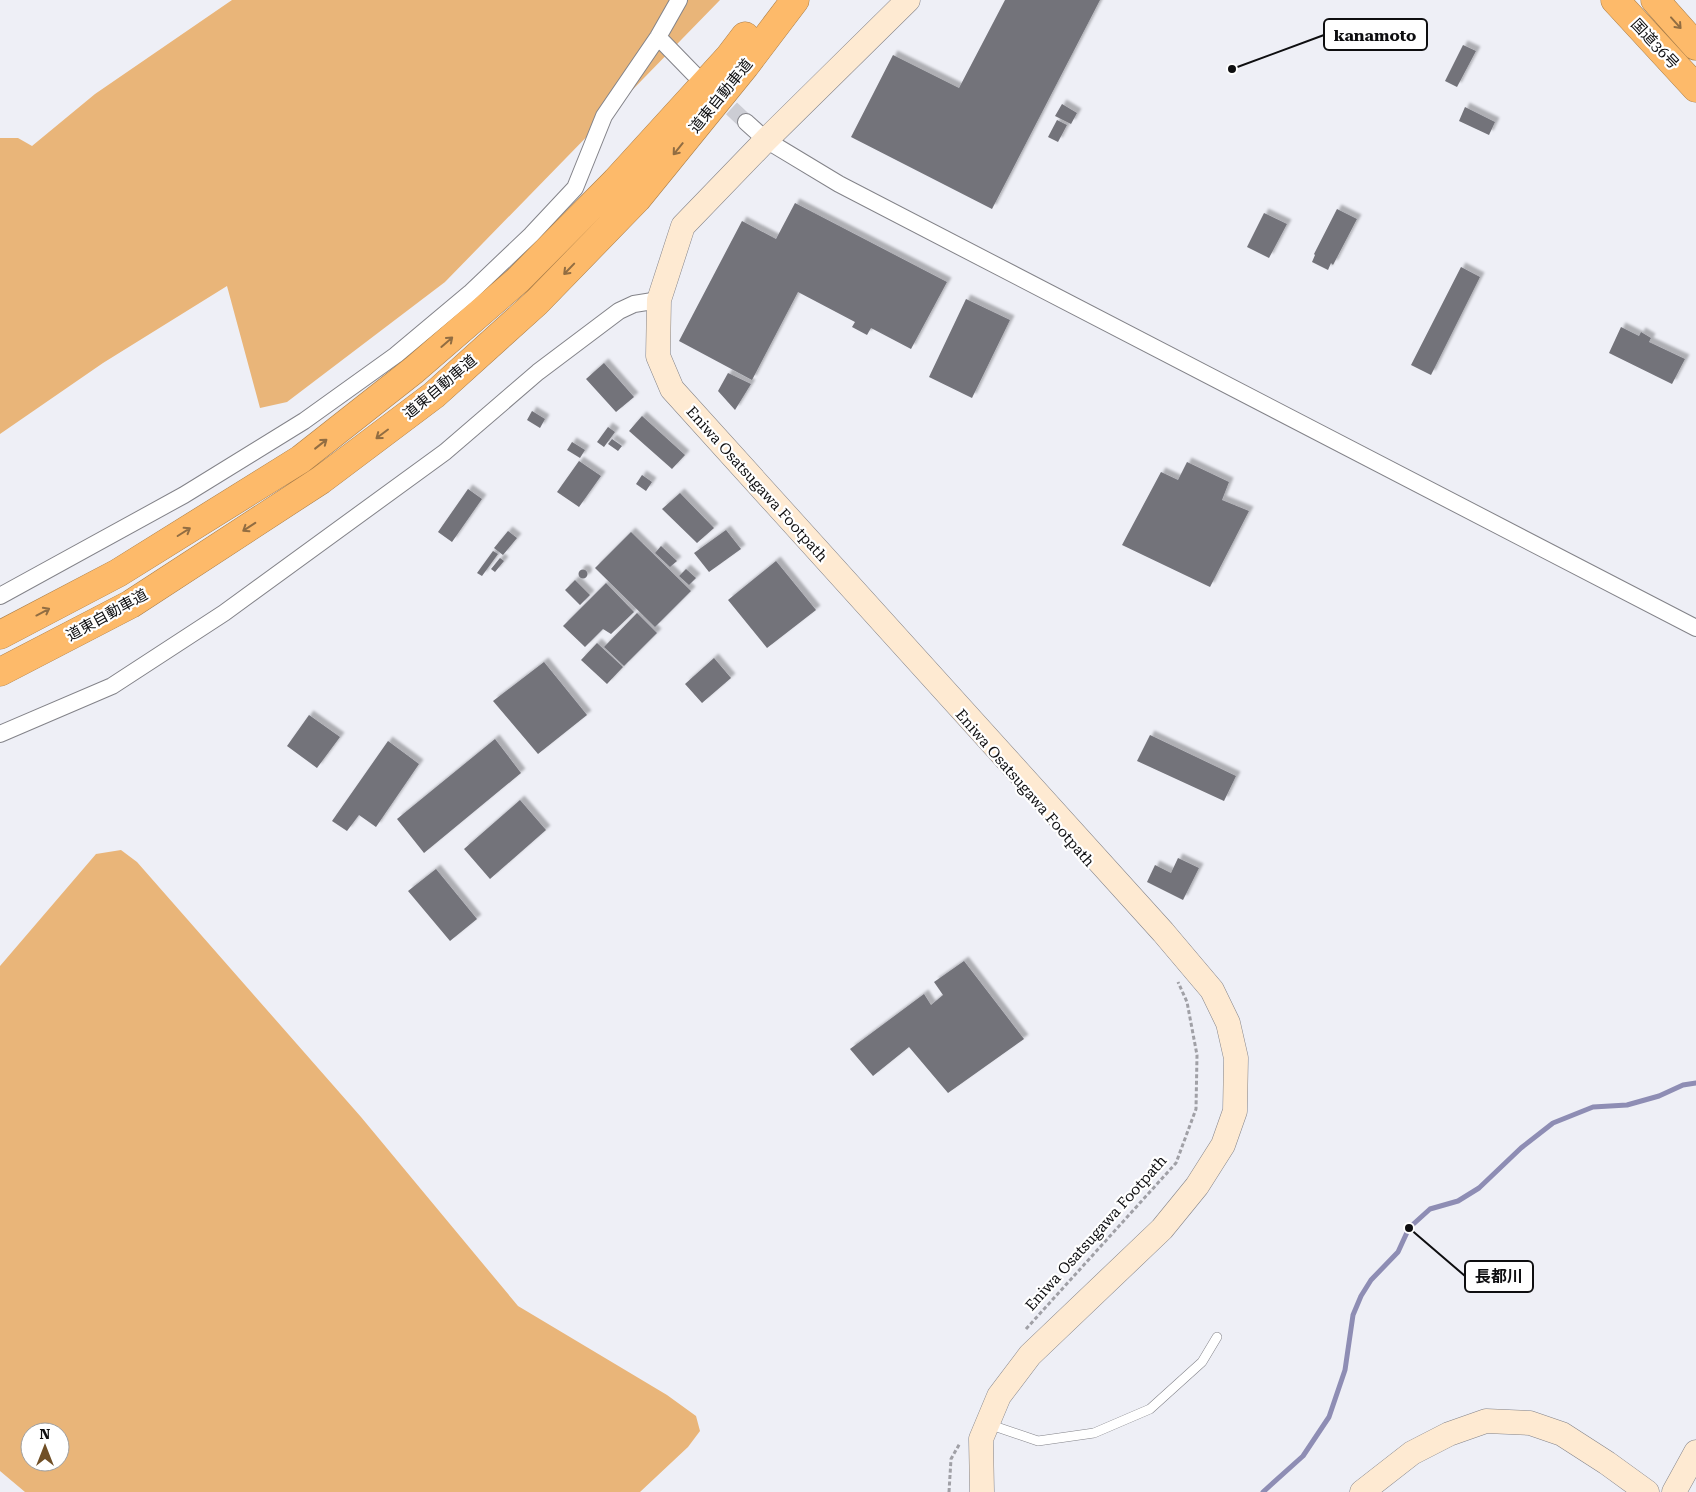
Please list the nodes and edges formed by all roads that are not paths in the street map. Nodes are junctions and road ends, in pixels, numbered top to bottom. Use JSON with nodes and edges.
{"nodes":[{"id":1,"x":679,"y":0,"type":"edge"},
{"id":2,"x":774,"y":0,"type":"edge"},
{"id":3,"x":795,"y":0,"type":"edge"},
{"id":4,"x":908,"y":0,"type":"edge"},
{"id":5,"x":1615,"y":0,"type":"edge"},
{"id":6,"x":1656,"y":0,"type":"edge"},
{"id":7,"x":658,"y":37,"type":"junction"},
{"id":8,"x":1696,"y":46,"type":"edge"},
{"id":9,"x":694,"y":74,"type":"dead end"},
{"id":10,"x":1696,"y":88,"type":"edge"},
{"id":11,"x":746,"y":122,"type":"tunnel mouth"},
{"id":12,"x":766,"y":140,"type":"junction"},
{"id":13,"x":660,"y":300,"type":"junction"},
{"id":14,"x":0,"y":596,"type":"edge"},
{"id":15,"x":1696,"y":628,"type":"edge"},
{"id":16,"x":0,"y":635,"type":"edge"},
{"id":17,"x":0,"y":672,"type":"edge"},
{"id":18,"x":0,"y":734,"type":"edge"},
{"id":19,"x":1217,"y":1337,"type":"dead end"},
{"id":20,"x":988,"y":1424,"type":"junction"},
{"id":21,"x":1696,"y":1452,"type":"edge"},
{"id":22,"x":981,"y":1492,"type":"edge"},
{"id":23,"x":1362,"y":1492,"type":"edge"},
{"id":24,"x":1647,"y":1492,"type":"edge"},
{"id":25,"x":1674,"y":1492,"type":"edge"}],
"edges":[{"from":1,"to":7,"type":"street"},
{"from":16,"to":2,"type":"highway","name":"道東自動車道","one_way":true},
{"from":3,"to":17,"type":"highway","name":"道東自動車道","one_way":true},
{"from":4,"to":12,"type":"street"},
{"from":5,"to":10,"type":"highway","name":"国道36号"},
{"from":6,"to":8,"type":"highway","name":"国道36号","one_way":true},
{"from":7,"to":9,"type":"street"},
{"from":7,"to":14,"type":"street"},
{"from":11,"to":12,"type":"street"},
{"from":12,"to":13,"type":"street"},
{"from":12,"to":15,"type":"street"},
{"from":13,"to":18,"type":"street"},
{"from":13,"to":20,"type":"street"},
{"from":19,"to":20,"type":"lane"},
{"from":20,"to":22,"type":"street"},
{"from":21,"to":25,"type":"street"},
{"from":23,"to":24,"type":"street"}]}
